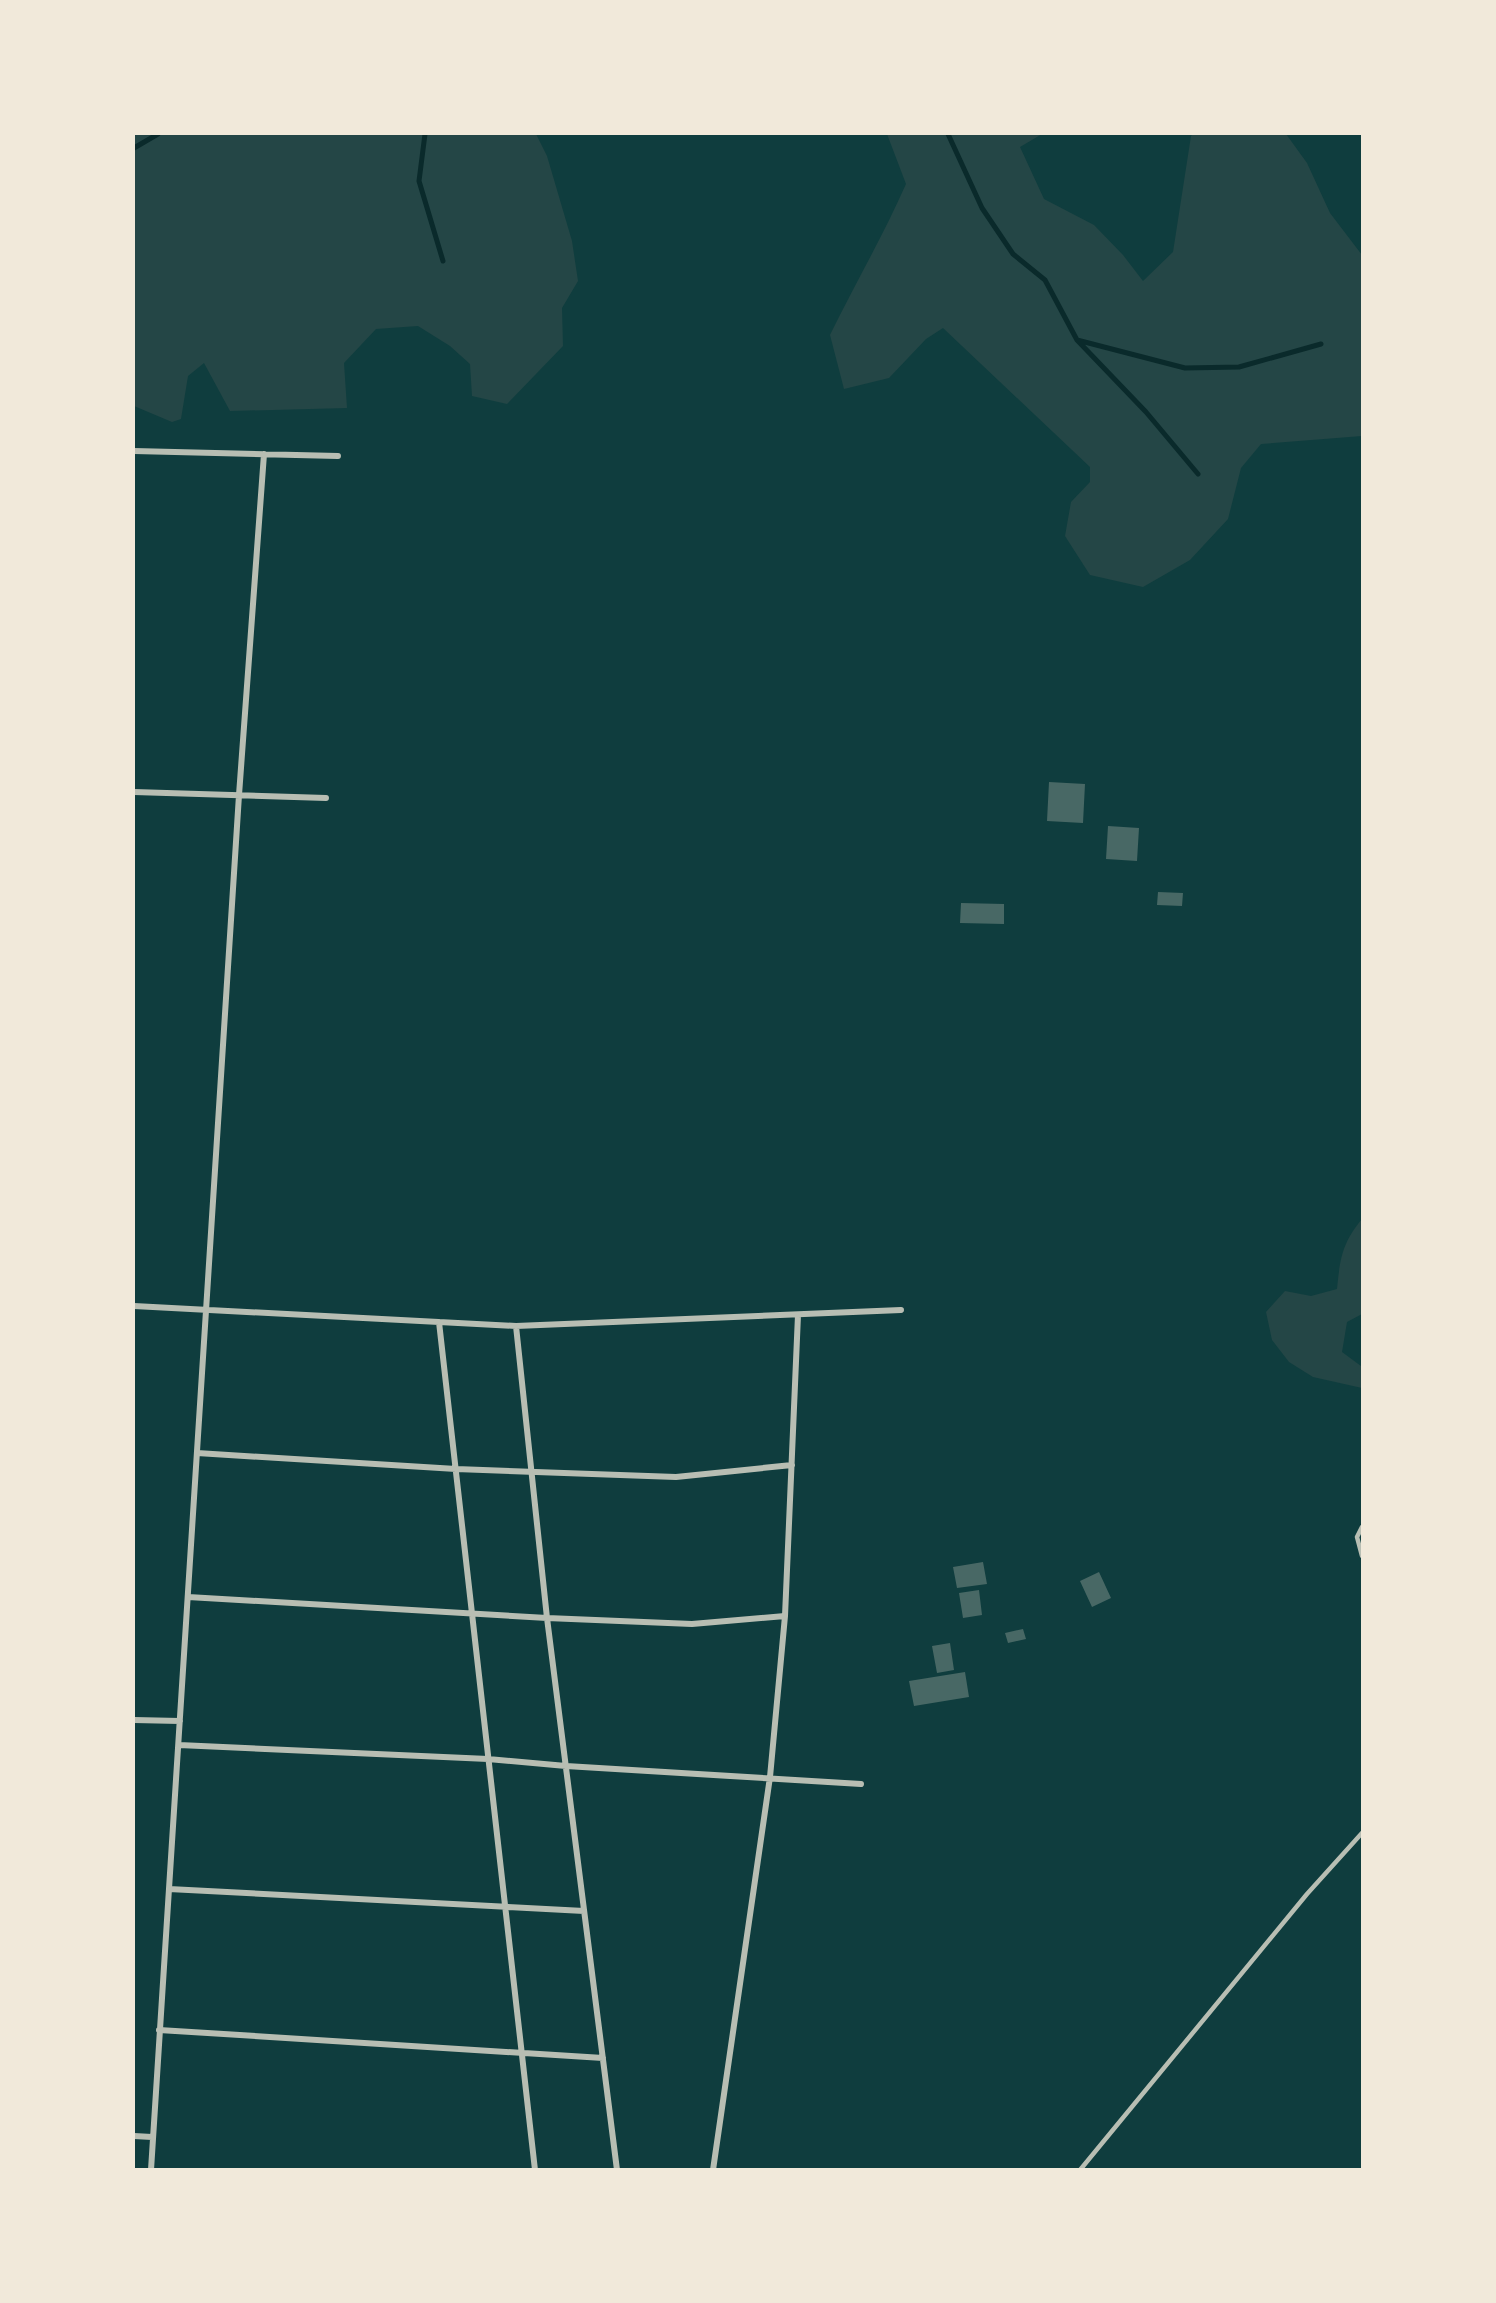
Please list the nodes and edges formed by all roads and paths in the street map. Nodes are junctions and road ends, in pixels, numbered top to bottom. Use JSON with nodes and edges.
{"nodes":[{"id":1,"x":134,"y":451,"type":"edge"},
{"id":2,"x":264,"y":454,"type":"junction"},
{"id":3,"x":338,"y":456,"type":"dead end"},
{"id":4,"x":134,"y":792,"type":"edge"},
{"id":5,"x":239,"y":795,"type":"junction"},
{"id":6,"x":326,"y":798,"type":"dead end"},
{"id":7,"x":134,"y":1306,"type":"edge"},
{"id":8,"x":206,"y":1310,"type":"junction"},
{"id":9,"x":901,"y":1310,"type":"dead end"},
{"id":10,"x":798,"y":1315,"type":"junction"},
{"id":11,"x":439,"y":1322,"type":"junction"},
{"id":12,"x":516,"y":1326,"type":"junction"},
{"id":13,"x":197,"y":1453,"type":"junction"},
{"id":14,"x":792,"y":1465,"type":"junction"},
{"id":15,"x":456,"y":1469,"type":"junction"},
{"id":16,"x":534,"y":1472,"type":"junction"},
{"id":17,"x":1362,"y":1527,"type":"edge"},
{"id":18,"x":1362,"y":1556,"type":"edge"},
{"id":19,"x":188,"y":1597,"type":"junction"},
{"id":20,"x":472,"y":1612,"type":"junction"},
{"id":21,"x":785,"y":1616,"type":"junction"},
{"id":22,"x":548,"y":1618,"type":"junction"},
{"id":23,"x":134,"y":1720,"type":"edge"},
{"id":24,"x":180,"y":1721,"type":"junction"},
{"id":25,"x":179,"y":1745,"type":"junction"},
{"id":26,"x":488,"y":1759,"type":"junction"},
{"id":27,"x":566,"y":1766,"type":"junction"},
{"id":28,"x":770,"y":1777,"type":"junction"},
{"id":29,"x":861,"y":1784,"type":"dead end"},
{"id":30,"x":1362,"y":1833,"type":"edge"},
{"id":31,"x":169,"y":1889,"type":"junction"},
{"id":32,"x":505,"y":1907,"type":"junction"},
{"id":33,"x":584,"y":1911,"type":"junction"},
{"id":34,"x":159,"y":2030,"type":"junction"},
{"id":35,"x":522,"y":2054,"type":"junction"},
{"id":36,"x":603,"y":2058,"type":"junction"},
{"id":37,"x":134,"y":2136,"type":"edge"},
{"id":38,"x":152,"y":2137,"type":"junction"},
{"id":39,"x":151,"y":2169,"type":"edge"},
{"id":40,"x":535,"y":2169,"type":"edge"},
{"id":41,"x":617,"y":2169,"type":"edge"},
{"id":42,"x":713,"y":2169,"type":"edge"},
{"id":43,"x":1080,"y":2169,"type":"edge"}],
"edges":[{"from":1,"to":2,"type":"street"},
{"from":2,"to":3,"type":"street"},
{"from":2,"to":5,"type":"street"},
{"from":4,"to":5,"type":"street"},
{"from":5,"to":6,"type":"street"},
{"from":5,"to":8,"type":"street"},
{"from":7,"to":8,"type":"street"},
{"from":8,"to":11,"type":"street"},
{"from":8,"to":13,"type":"street"},
{"from":9,"to":10,"type":"street"},
{"from":10,"to":12,"type":"street"},
{"from":10,"to":14,"type":"street"},
{"from":11,"to":12,"type":"street"},
{"from":11,"to":15,"type":"street"},
{"from":12,"to":16,"type":"street"},
{"from":13,"to":15,"type":"street"},
{"from":13,"to":19,"type":"street"},
{"from":14,"to":16,"type":"street"},
{"from":14,"to":21,"type":"street"},
{"from":15,"to":16,"type":"street"},
{"from":15,"to":20,"type":"street"},
{"from":16,"to":22,"type":"street"},
{"from":17,"to":18,"type":"lane"},
{"from":19,"to":20,"type":"street"},
{"from":19,"to":24,"type":"street"},
{"from":20,"to":22,"type":"street"},
{"from":20,"to":26,"type":"street"},
{"from":21,"to":22,"type":"street"},
{"from":21,"to":28,"type":"street"},
{"from":22,"to":27,"type":"street"},
{"from":23,"to":24,"type":"street"},
{"from":24,"to":25,"type":"street"},
{"from":25,"to":26,"type":"street"},
{"from":25,"to":31,"type":"street"},
{"from":26,"to":27,"type":"street"},
{"from":26,"to":32,"type":"street"},
{"from":27,"to":28,"type":"street"},
{"from":27,"to":33,"type":"street"},
{"from":28,"to":29,"type":"street"},
{"from":28,"to":42,"type":"street"},
{"from":30,"to":43,"type":"lane"},
{"from":31,"to":32,"type":"street"},
{"from":31,"to":34,"type":"street"},
{"from":32,"to":33,"type":"street"},
{"from":32,"to":35,"type":"street"},
{"from":33,"to":36,"type":"street"},
{"from":34,"to":35,"type":"street"},
{"from":34,"to":38,"type":"street"},
{"from":35,"to":36,"type":"street"},
{"from":35,"to":40,"type":"street"},
{"from":36,"to":41,"type":"street"},
{"from":37,"to":38,"type":"street"},
{"from":38,"to":39,"type":"street"}]}
